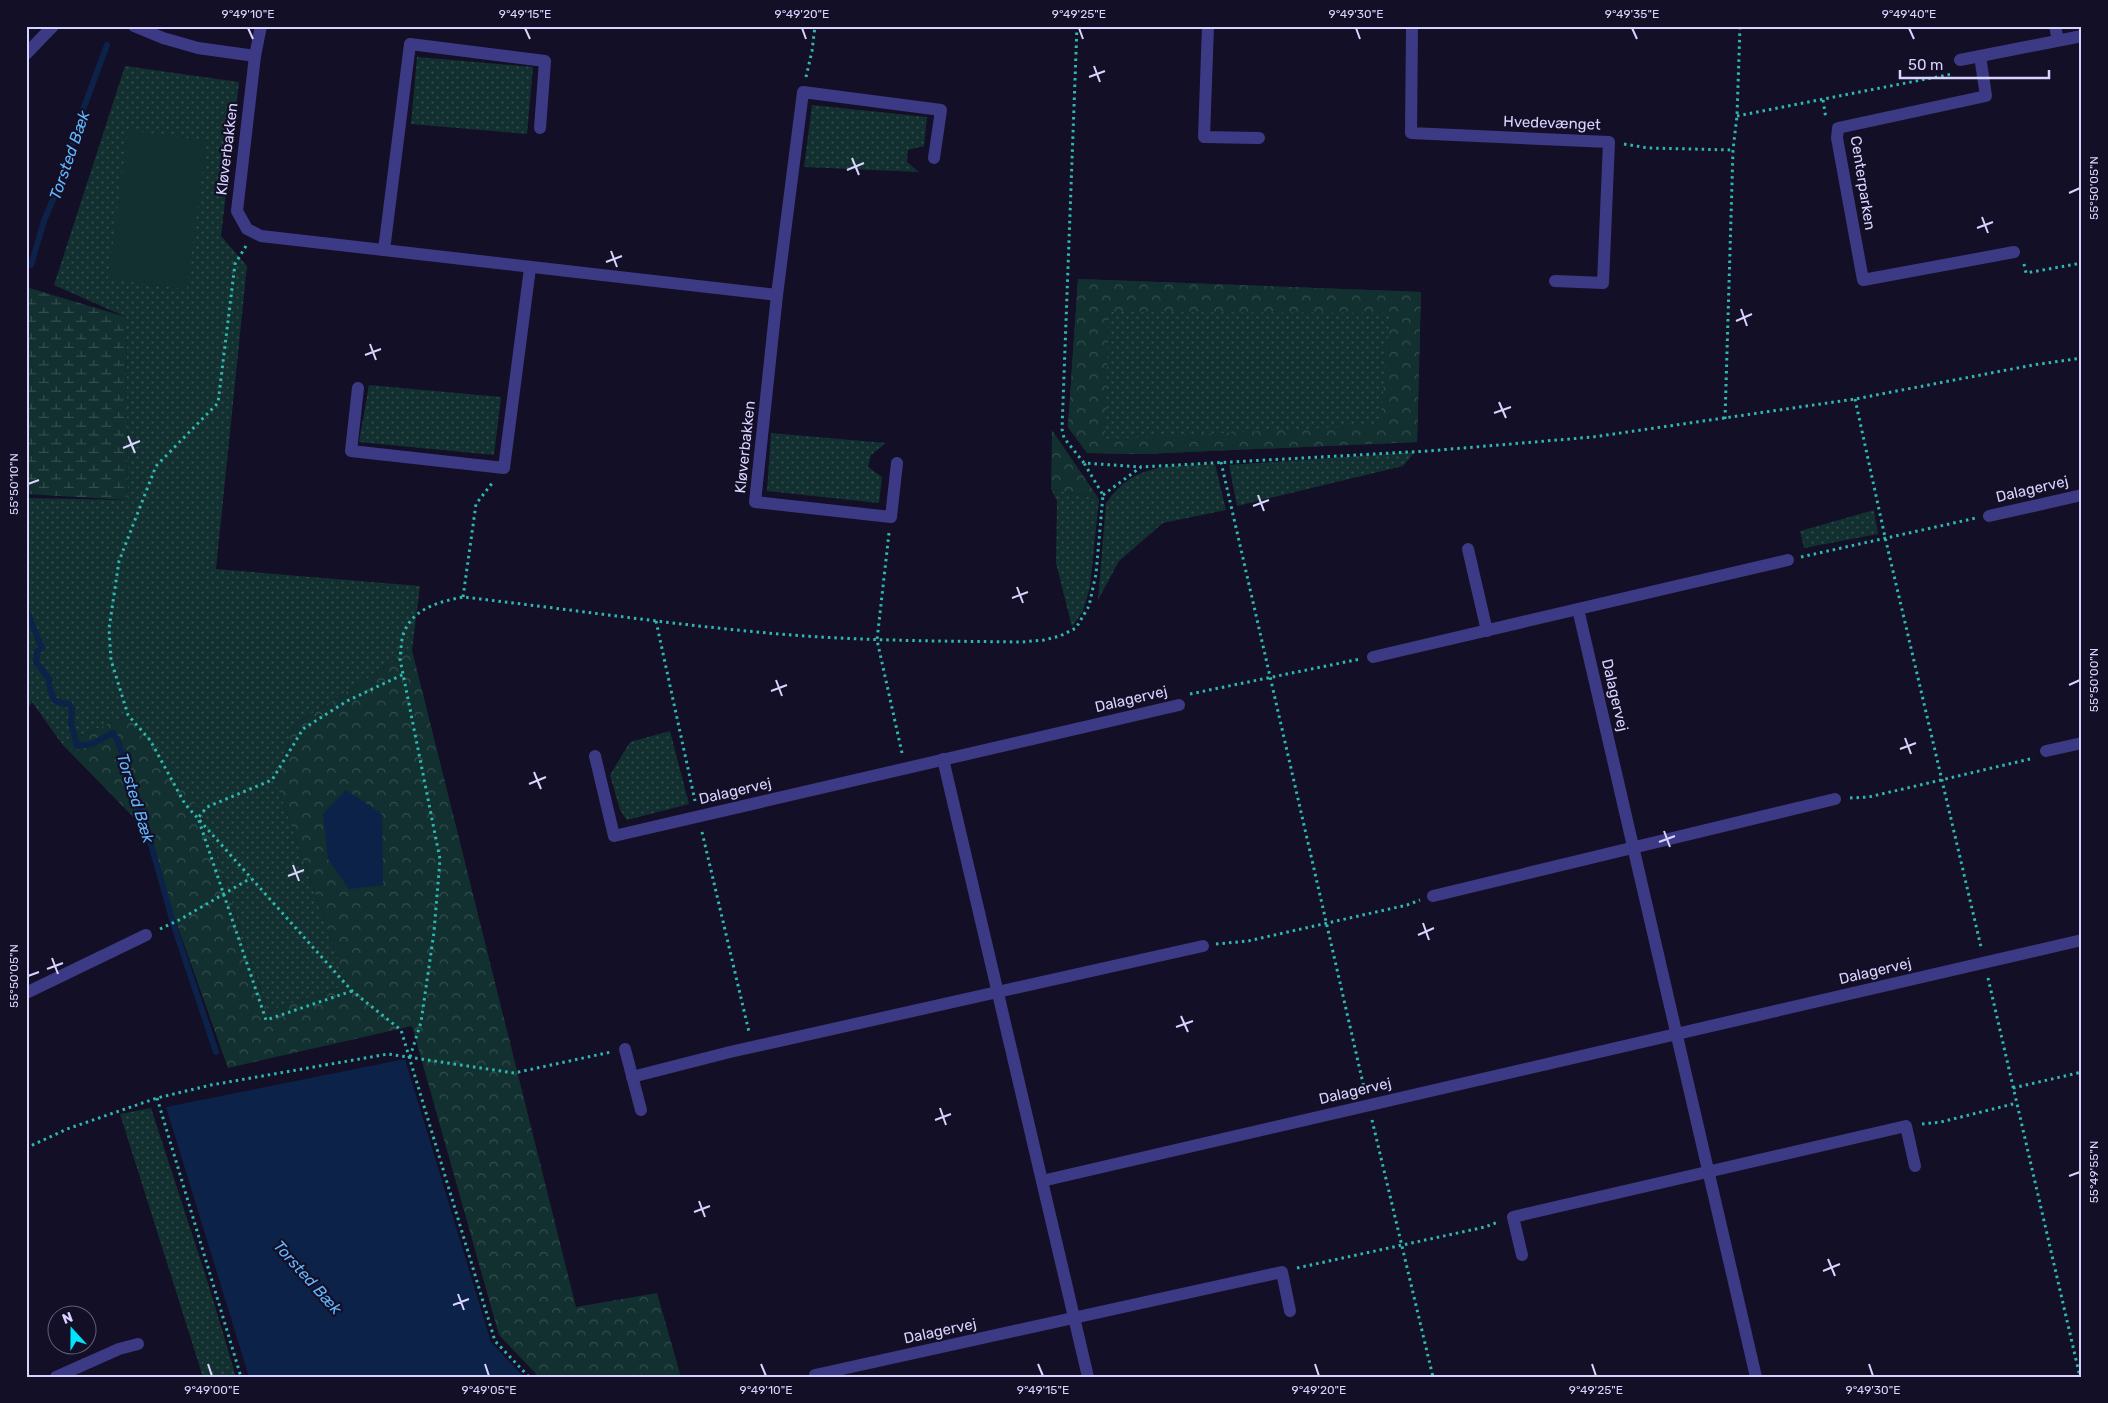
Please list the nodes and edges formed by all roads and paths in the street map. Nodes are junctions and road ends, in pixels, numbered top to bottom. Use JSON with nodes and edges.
{"nodes":[{"id":1,"x":53,"y":26,"type":"edge"},
{"id":2,"x":134,"y":26,"type":"edge"},
{"id":3,"x":261,"y":26,"type":"edge"},
{"id":4,"x":815,"y":26,"type":"edge"},
{"id":5,"x":1077,"y":26,"type":"edge"},
{"id":6,"x":1208,"y":26,"type":"edge"},
{"id":7,"x":1412,"y":26,"type":"edge"},
{"id":8,"x":1740,"y":26,"type":"edge"},
{"id":9,"x":2055,"y":26,"type":"edge"},
{"id":10,"x":2082,"y":36,"type":"edge"},
{"id":11,"x":2058,"y":40,"type":"junction"},
{"id":12,"x":26,"y":54,"type":"edge"},
{"id":13,"x":255,"y":56,"type":"junction"},
{"id":14,"x":1980,"y":56,"type":"junction"},
{"id":15,"x":1960,"y":60,"type":"joint"},
{"id":16,"x":803,"y":92,"type":"junction"},
{"id":17,"x":1736,"y":116,"type":"junction"},
{"id":18,"x":540,"y":128,"type":"dead end"},
{"id":19,"x":1259,"y":138,"type":"dead end"},
{"id":20,"x":1609,"y":142,"type":"junction"},
{"id":21,"x":1733,"y":150,"type":"junction"},
{"id":22,"x":934,"y":158,"type":"dead end"},
{"id":23,"x":254,"y":233,"type":"junction"},
{"id":24,"x":384,"y":250,"type":"junction"},
{"id":25,"x":2014,"y":252,"type":"joint"},
{"id":26,"x":2082,"y":263,"type":"edge"},
{"id":27,"x":530,"y":268,"type":"junction"},
{"id":28,"x":1555,"y":281,"type":"dead end"},
{"id":29,"x":777,"y":295,"type":"junction"},
{"id":30,"x":2082,"y":358,"type":"edge"},
{"id":31,"x":358,"y":388,"type":"dead end"},
{"id":32,"x":1855,"y":399,"type":"junction"},
{"id":33,"x":1726,"y":419,"type":"junction"},
{"id":34,"x":1221,"y":462,"type":"junction"},
{"id":35,"x":897,"y":463,"type":"dead end"},
{"id":36,"x":1084,"y":463,"type":"junction"},
{"id":37,"x":1141,"y":467,"type":"junction"},
{"id":38,"x":504,"y":468,"type":"junction"},
{"id":39,"x":1103,"y":495,"type":"junction"},
{"id":40,"x":2082,"y":495,"type":"edge"},
{"id":41,"x":1989,"y":516,"type":"joint"},
{"id":42,"x":891,"y":517,"type":"junction"},
{"id":43,"x":1885,"y":537,"type":"junction"},
{"id":44,"x":1468,"y":549,"type":"dead end"},
{"id":45,"x":1788,"y":560,"type":"joint"},
{"id":46,"x":463,"y":597,"type":"junction"},
{"id":47,"x":1578,"y":609,"type":"junction"},
{"id":48,"x":656,"y":621,"type":"junction"},
{"id":49,"x":1487,"y":631,"type":"junction"},
{"id":50,"x":877,"y":640,"type":"junction"},
{"id":51,"x":1373,"y":657,"type":"joint"},
{"id":52,"x":404,"y":674,"type":"junction"},
{"id":53,"x":1269,"y":676,"type":"junction"},
{"id":54,"x":1179,"y":704,"type":"joint"},
{"id":55,"x":2082,"y":743,"type":"edge"},
{"id":56,"x":2046,"y":751,"type":"joint"},
{"id":57,"x":596,"y":756,"type":"dead end"},
{"id":58,"x":943,"y":759,"type":"junction"},
{"id":59,"x":905,"y":768,"type":"junction"},
{"id":60,"x":1943,"y":781,"type":"junction"},
{"id":61,"x":1835,"y":799,"type":"joint"},
{"id":62,"x":698,"y":817,"type":"junction"},
{"id":63,"x":198,"y":818,"type":"junction"},
{"id":64,"x":1633,"y":847,"type":"junction"},
{"id":65,"x":252,"y":878,"type":"junction"},
{"id":66,"x":224,"y":895,"type":"junction"},
{"id":67,"x":1433,"y":896,"type":"joint"},
{"id":68,"x":1325,"y":923,"type":"junction"},
{"id":69,"x":160,"y":929,"type":"dead end"},
{"id":70,"x":146,"y":935,"type":"dead end"},
{"id":71,"x":2082,"y":940,"type":"edge"},
{"id":72,"x":1204,"y":946,"type":"joint"},
{"id":73,"x":1985,"y":962,"type":"junction"},
{"id":74,"x":352,"y":991,"type":"junction"},
{"id":75,"x":998,"y":992,"type":"junction"},
{"id":76,"x":26,"y":993,"type":"edge"},
{"id":77,"x":1676,"y":1033,"type":"junction"},
{"id":78,"x":753,"y":1047,"type":"junction"},
{"id":79,"x":625,"y":1050,"type":"joint"},
{"id":80,"x":410,"y":1058,"type":"junction"},
{"id":81,"x":2082,"y":1072,"type":"edge"},
{"id":82,"x":632,"y":1076,"type":"junction"},
{"id":83,"x":2013,"y":1088,"type":"junction"},
{"id":84,"x":157,"y":1098,"type":"junction"},
{"id":85,"x":2017,"y":1103,"type":"junction"},
{"id":86,"x":1368,"y":1105,"type":"junction"},
{"id":87,"x":640,"y":1110,"type":"dead end"},
{"id":88,"x":1906,"y":1126,"type":"junction"},
{"id":89,"x":26,"y":1148,"type":"edge"},
{"id":90,"x":1915,"y":1166,"type":"dead end"},
{"id":91,"x":1708,"y":1172,"type":"junction"},
{"id":92,"x":1042,"y":1181,"type":"junction"},
{"id":93,"x":1513,"y":1217,"type":"junction"},
{"id":94,"x":1402,"y":1245,"type":"junction"},
{"id":95,"x":1522,"y":1255,"type":"dead end"},
{"id":96,"x":1282,"y":1272,"type":"junction"},
{"id":97,"x":1290,"y":1311,"type":"dead end"},
{"id":98,"x":1074,"y":1317,"type":"junction"},
{"id":99,"x":138,"y":1344,"type":"dead end"},
{"id":100,"x":56,"y":1377,"type":"edge"},
{"id":101,"x":241,"y":1377,"type":"edge"},
{"id":102,"x":529,"y":1377,"type":"edge"},
{"id":103,"x":815,"y":1377,"type":"edge"},
{"id":104,"x":1088,"y":1377,"type":"edge"},
{"id":105,"x":1433,"y":1377,"type":"edge"},
{"id":106,"x":1756,"y":1377,"type":"edge"},
{"id":107,"x":2080,"y":1377,"type":"edge"}],
"edges":[{"from":1,"to":12,"type":"street"},
{"from":2,"to":13,"type":"street"},
{"from":3,"to":13,"type":"street","name":"Kløverbakken"},
{"from":4,"to":16,"type":"path"},
{"from":5,"to":36,"type":"path"},
{"from":6,"to":19,"type":"street"},
{"from":7,"to":20,"type":"street","name":"Hvedevænget"},
{"from":8,"to":17,"type":"path"},
{"from":9,"to":11,"type":"street"},
{"from":10,"to":11,"type":"street"},
{"from":11,"to":14,"type":"street"},
{"from":13,"to":23,"type":"street","name":"Kløverbakken"},
{"from":14,"to":15,"type":"street"},
{"from":14,"to":25,"type":"street","name":"Centerparken"},
{"from":15,"to":17,"type":"path"},
{"from":16,"to":22,"type":"street"},
{"from":16,"to":29,"type":"street","name":"Kløverbakken"},
{"from":17,"to":21,"type":"path"},
{"from":18,"to":24,"type":"street"},
{"from":20,"to":21,"type":"path"},
{"from":20,"to":28,"type":"street","name":"Hvedevænget"},
{"from":21,"to":33,"type":"path"},
{"from":23,"to":24,"type":"street"},
{"from":23,"to":63,"type":"path"},
{"from":24,"to":27,"type":"street"},
{"from":25,"to":26,"type":"path"},
{"from":27,"to":29,"type":"street"},
{"from":27,"to":38,"type":"street"},
{"from":29,"to":42,"type":"street","name":"Kløverbakken"},
{"from":30,"to":32,"type":"path"},
{"from":31,"to":38,"type":"street"},
{"from":32,"to":33,"type":"path"},
{"from":32,"to":43,"type":"path"},
{"from":33,"to":34,"type":"path"},
{"from":34,"to":37,"type":"path"},
{"from":34,"to":53,"type":"path"},
{"from":35,"to":42,"type":"street"},
{"from":36,"to":37,"type":"path"},
{"from":36,"to":39,"type":"path"},
{"from":37,"to":39,"type":"path"},
{"from":38,"to":46,"type":"path"},
{"from":39,"to":50,"type":"path"},
{"from":40,"to":41,"type":"street","name":"Dalagervej"},
{"from":41,"to":43,"type":"path"},
{"from":42,"to":50,"type":"path"},
{"from":43,"to":45,"type":"path"},
{"from":43,"to":60,"type":"path"},
{"from":44,"to":49,"type":"street"},
{"from":45,"to":47,"type":"street"},
{"from":46,"to":48,"type":"path"},
{"from":46,"to":52,"type":"path"},
{"from":47,"to":49,"type":"street"},
{"from":47,"to":64,"type":"street","name":"Dalagervej"},
{"from":48,"to":50,"type":"path"},
{"from":48,"to":62,"type":"path"},
{"from":49,"to":51,"type":"street"},
{"from":50,"to":59,"type":"path"},
{"from":51,"to":53,"type":"path"},
{"from":52,"to":63,"type":"path"},
{"from":52,"to":80,"type":"path"},
{"from":53,"to":54,"type":"path"},
{"from":53,"to":68,"type":"path"},
{"from":54,"to":58,"type":"street","name":"Dalagervej"},
{"from":55,"to":56,"type":"street"},
{"from":56,"to":60,"type":"path"},
{"from":57,"to":62,"type":"street","name":"Dalagervej"},
{"from":58,"to":59,"type":"street","name":"Dalagervej"},
{"from":58,"to":75,"type":"street"},
{"from":59,"to":62,"type":"street","name":"Dalagervej"},
{"from":60,"to":61,"type":"path"},
{"from":60,"to":73,"type":"path"},
{"from":61,"to":64,"type":"street"},
{"from":62,"to":78,"type":"path"},
{"from":63,"to":65,"type":"path"},
{"from":63,"to":66,"type":"path"},
{"from":64,"to":67,"type":"street"},
{"from":64,"to":77,"type":"street","name":"Dalagervej"},
{"from":65,"to":66,"type":"path"},
{"from":65,"to":74,"type":"path"},
{"from":66,"to":69,"type":"path"},
{"from":66,"to":74,"type":"path"},
{"from":67,"to":68,"type":"path"},
{"from":68,"to":72,"type":"path"},
{"from":68,"to":86,"type":"path"},
{"from":70,"to":76,"type":"street"},
{"from":71,"to":73,"type":"street","name":"Dalagervej"},
{"from":72,"to":75,"type":"street"},
{"from":73,"to":77,"type":"street","name":"Dalagervej"},
{"from":73,"to":83,"type":"path"},
{"from":74,"to":80,"type":"path"},
{"from":75,"to":78,"type":"street"},
{"from":75,"to":92,"type":"street"},
{"from":77,"to":86,"type":"street","name":"Dalagervej"},
{"from":77,"to":91,"type":"street","name":"Dalagervej"},
{"from":78,"to":82,"type":"street"},
{"from":79,"to":80,"type":"path"},
{"from":79,"to":82,"type":"street"},
{"from":80,"to":84,"type":"path"},
{"from":80,"to":102,"type":"path"},
{"from":81,"to":83,"type":"path"},
{"from":82,"to":87,"type":"street"},
{"from":83,"to":85,"type":"path"},
{"from":84,"to":89,"type":"path"},
{"from":84,"to":101,"type":"path"},
{"from":85,"to":88,"type":"path"},
{"from":85,"to":107,"type":"path"},
{"from":86,"to":92,"type":"street","name":"Dalagervej"},
{"from":86,"to":94,"type":"path"},
{"from":88,"to":90,"type":"street"},
{"from":88,"to":91,"type":"street"},
{"from":91,"to":93,"type":"street"},
{"from":91,"to":106,"type":"street","name":"Dalagervej"},
{"from":92,"to":98,"type":"street"},
{"from":93,"to":94,"type":"path"},
{"from":93,"to":95,"type":"street"},
{"from":94,"to":96,"type":"path"},
{"from":94,"to":105,"type":"path"},
{"from":96,"to":97,"type":"street"},
{"from":96,"to":98,"type":"street","name":"Dalagervej"},
{"from":98,"to":103,"type":"street","name":"Dalagervej"},
{"from":98,"to":104,"type":"street"},
{"from":99,"to":100,"type":"street"}]}
